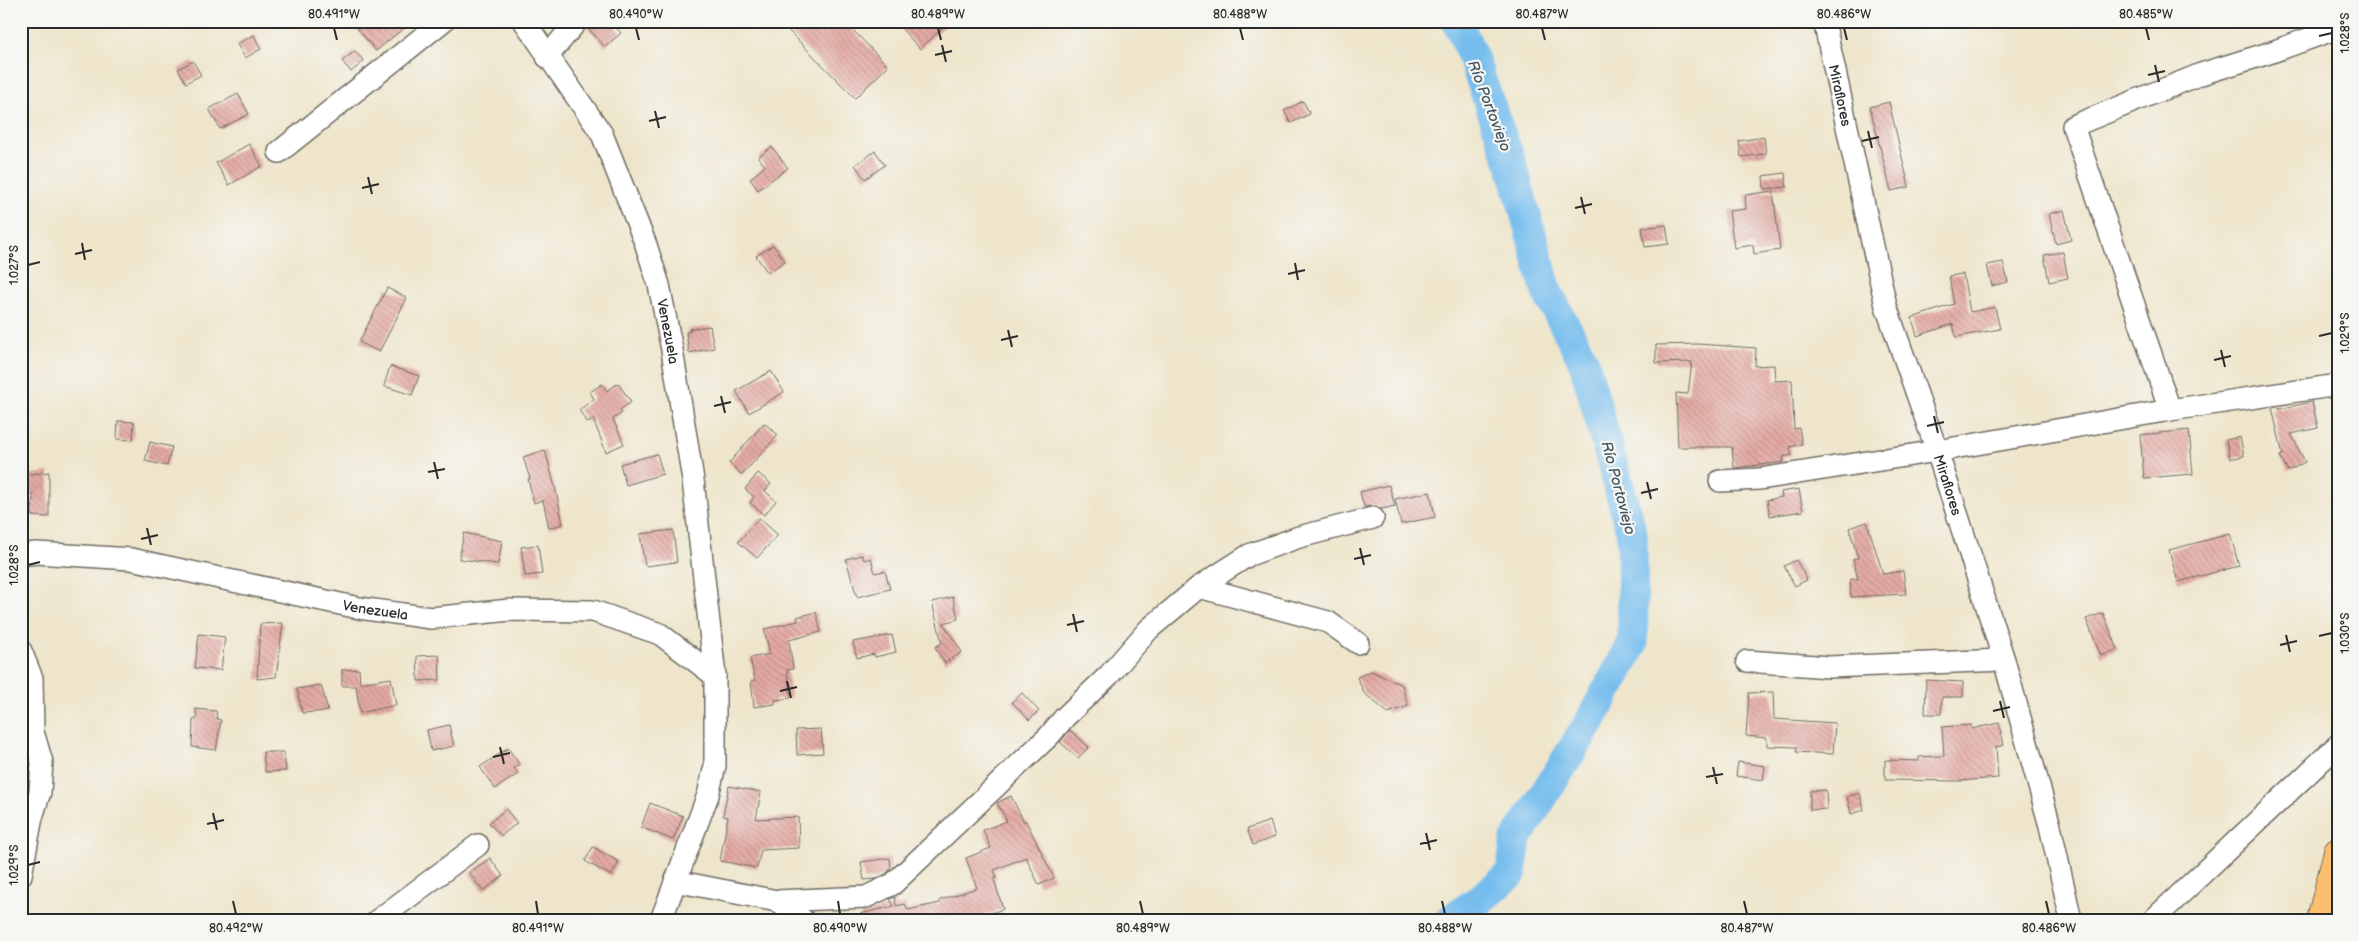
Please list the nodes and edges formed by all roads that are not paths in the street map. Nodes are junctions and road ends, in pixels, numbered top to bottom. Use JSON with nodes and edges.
{"nodes":[{"id":1,"x":444,"y":21,"type":"edge"},
{"id":2,"x":524,"y":21,"type":"edge"},
{"id":3,"x":577,"y":21,"type":"edge"},
{"id":4,"x":1824,"y":21,"type":"edge"},
{"id":5,"x":2338,"y":28,"type":"edge"},
{"id":6,"x":547,"y":57,"type":"junction"},
{"id":7,"x":279,"y":152,"type":"dead end"},
{"id":8,"x":2338,"y":385,"type":"edge"},
{"id":9,"x":2170,"y":410,"type":"junction"},
{"id":10,"x":1938,"y":451,"type":"junction"},
{"id":11,"x":1720,"y":481,"type":"dead end"},
{"id":12,"x":1373,"y":518,"type":"dead end"},
{"id":13,"x":21,"y":555,"type":"edge"},
{"id":14,"x":1199,"y":587,"type":"junction"},
{"id":15,"x":1358,"y":643,"type":"dead end"},
{"id":16,"x":21,"y":651,"type":"edge"},
{"id":17,"x":2004,"y":660,"type":"junction"},
{"id":18,"x":1747,"y":661,"type":"dead end"},
{"id":19,"x":715,"y":676,"type":"junction"},
{"id":20,"x":2338,"y":745,"type":"edge"},
{"id":21,"x":478,"y":845,"type":"dead end"},
{"id":22,"x":2338,"y":852,"type":"edge"},
{"id":23,"x":21,"y":875,"type":"edge"},
{"id":24,"x":675,"y":881,"type":"junction"},
{"id":25,"x":777,"y":902,"type":"junction"},
{"id":26,"x":378,"y":920,"type":"edge"},
{"id":27,"x":661,"y":920,"type":"edge"},
{"id":28,"x":803,"y":920,"type":"edge"},
{"id":29,"x":2072,"y":920,"type":"edge"},
{"id":30,"x":2153,"y":920,"type":"edge"},
{"id":31,"x":2321,"y":920,"type":"edge"}],
"edges":[{"from":1,"to":7,"type":"street"},
{"from":2,"to":6,"type":"street","name":"Venezuela"},
{"from":3,"to":6,"type":"street"},
{"from":4,"to":10,"type":"street","name":"Miraflores"},
{"from":5,"to":9,"type":"street"},
{"from":6,"to":19,"type":"street","name":"Venezuela"},
{"from":8,"to":9,"type":"street"},
{"from":9,"to":10,"type":"street"},
{"from":10,"to":11,"type":"street"},
{"from":10,"to":17,"type":"street","name":"Miraflores"},
{"from":12,"to":14,"type":"street"},
{"from":13,"to":19,"type":"street","name":"Venezuela"},
{"from":14,"to":15,"type":"street"},
{"from":14,"to":25,"type":"street"},
{"from":16,"to":23,"type":"street"},
{"from":17,"to":18,"type":"street"},
{"from":17,"to":29,"type":"street","name":"Miraflores"},
{"from":19,"to":24,"type":"street","name":"Venezuela"},
{"from":20,"to":30,"type":"street"},
{"from":21,"to":26,"type":"street"},
{"from":22,"to":31,"type":"main road"},
{"from":24,"to":25,"type":"street"},
{"from":24,"to":27,"type":"street","name":"Venezuela"},
{"from":25,"to":28,"type":"street"}]}
